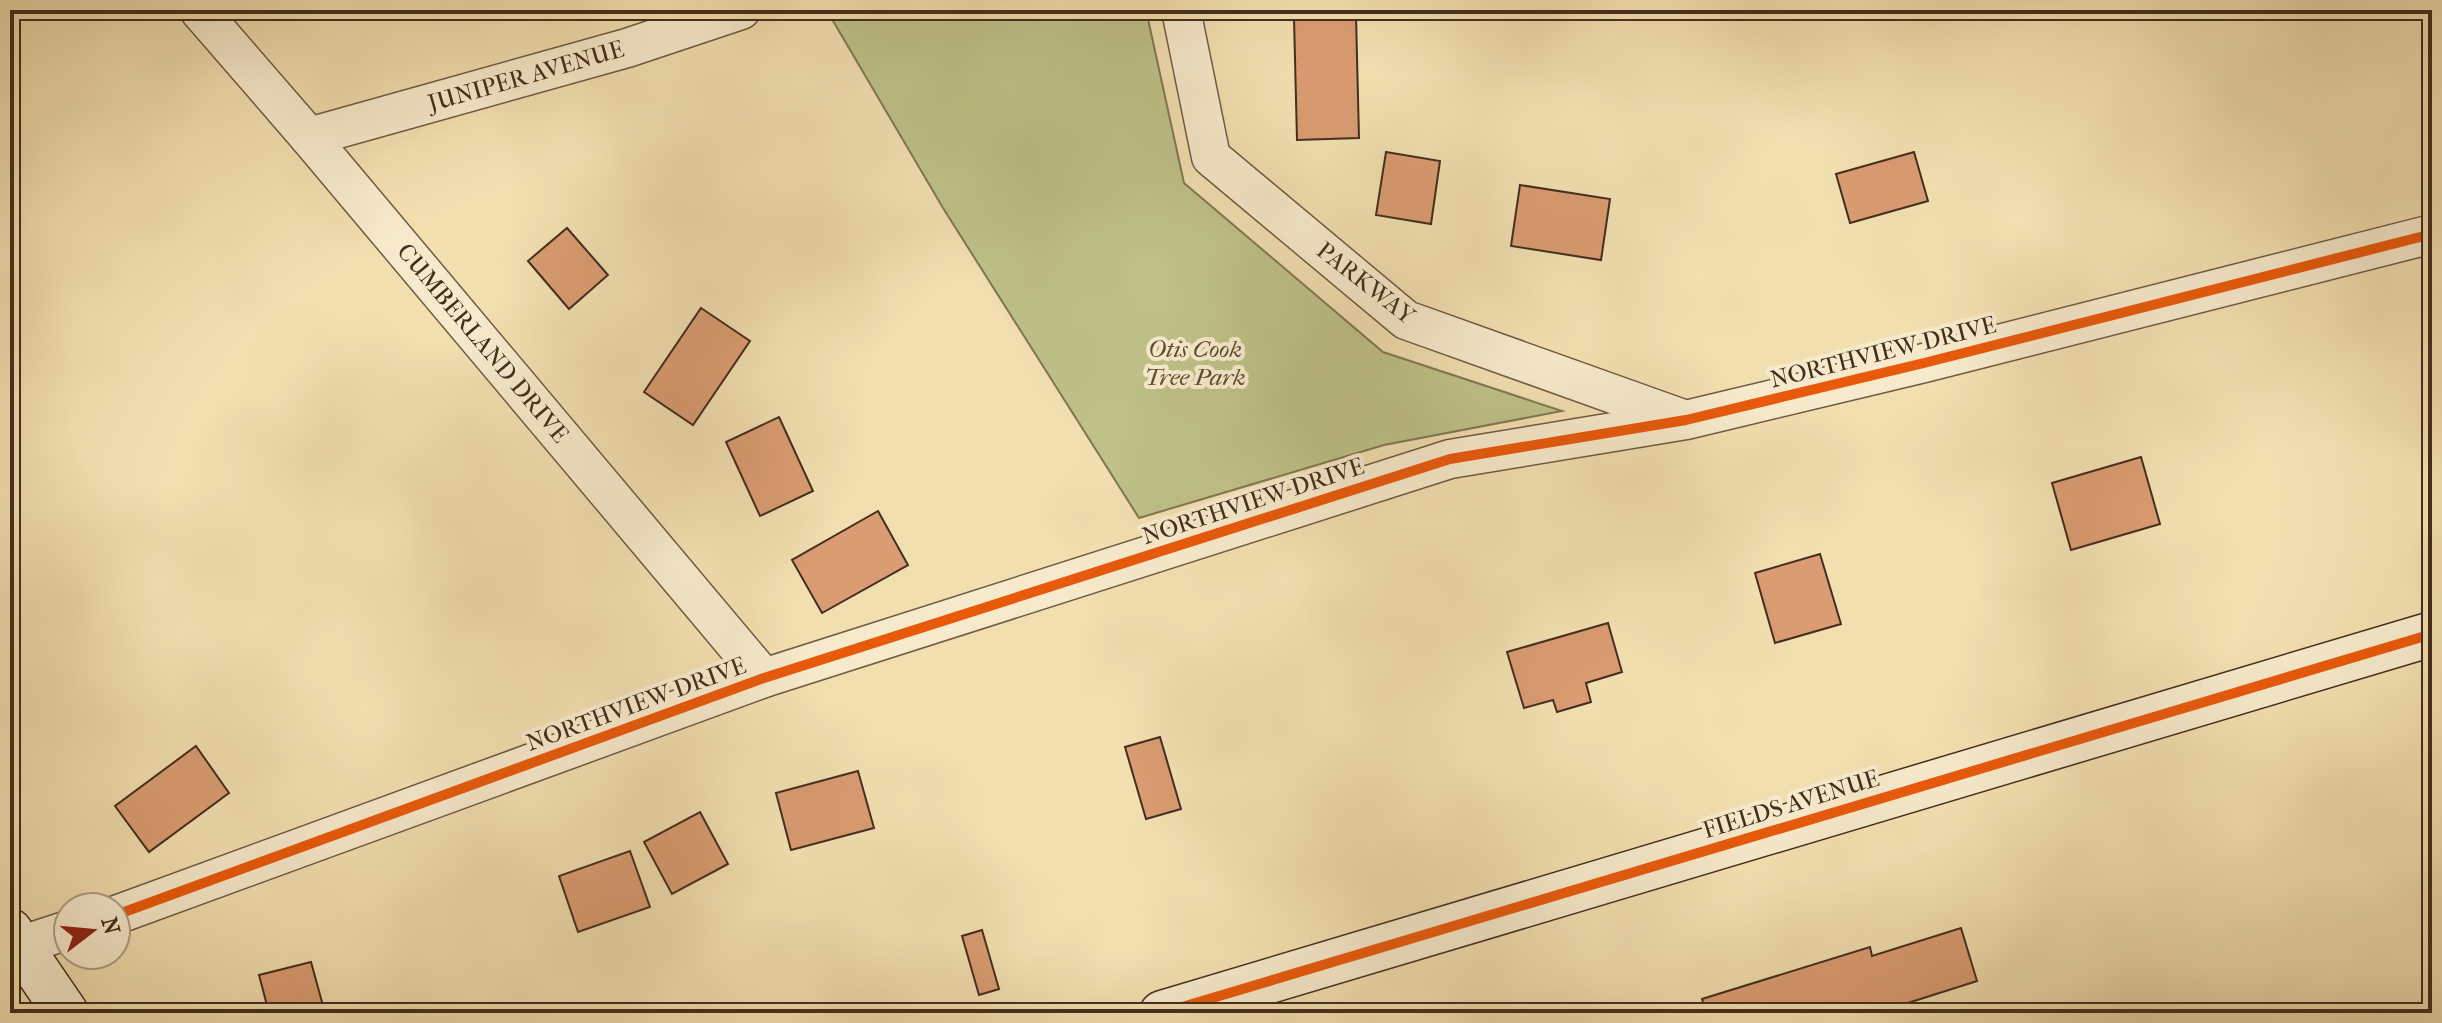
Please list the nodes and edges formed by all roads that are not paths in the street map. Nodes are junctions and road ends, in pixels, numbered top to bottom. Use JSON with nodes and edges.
{"nodes":[{"id":1,"x":199,"y":10,"type":"edge"},
{"id":2,"x":741,"y":10,"type":"edge"},
{"id":3,"x":1181,"y":10,"type":"edge"},
{"id":4,"x":309,"y":137,"type":"junction"},
{"id":5,"x":2432,"y":234,"type":"edge"},
{"id":6,"x":1686,"y":420,"type":"junction"},
{"id":7,"x":2432,"y":634,"type":"edge"},
{"id":8,"x":764,"y":678,"type":"junction"},
{"id":9,"x":132,"y":909,"type":"edge"},
{"id":10,"x":52,"y":933,"type":"edge"},
{"id":11,"x":13,"y":942,"type":"edge"},
{"id":12,"x":66,"y":1013,"type":"edge"},
{"id":13,"x":1162,"y":1013,"type":"edge"}],
"edges":[{"from":1,"to":4,"type":"street","name":"CUMBERLAND DRIVE"},
{"from":2,"to":4,"type":"street","name":"JUNIPER AVENUE"},
{"from":3,"to":6,"type":"street","name":"PARKWAY"},
{"from":4,"to":8,"type":"street","name":"CUMBERLAND DRIVE"},
{"from":5,"to":6,"type":"street","name":"NORTHVIEW DRIVE"},
{"from":6,"to":8,"type":"street","name":"NORTHVIEW DRIVE"},
{"from":7,"to":13,"type":"street","name":"FIELDS AVENUE"},
{"from":8,"to":9,"type":"street","name":"NORTHVIEW DRIVE"},
{"from":10,"to":11,"type":"street"},
{"from":11,"to":12,"type":"street"}]}
